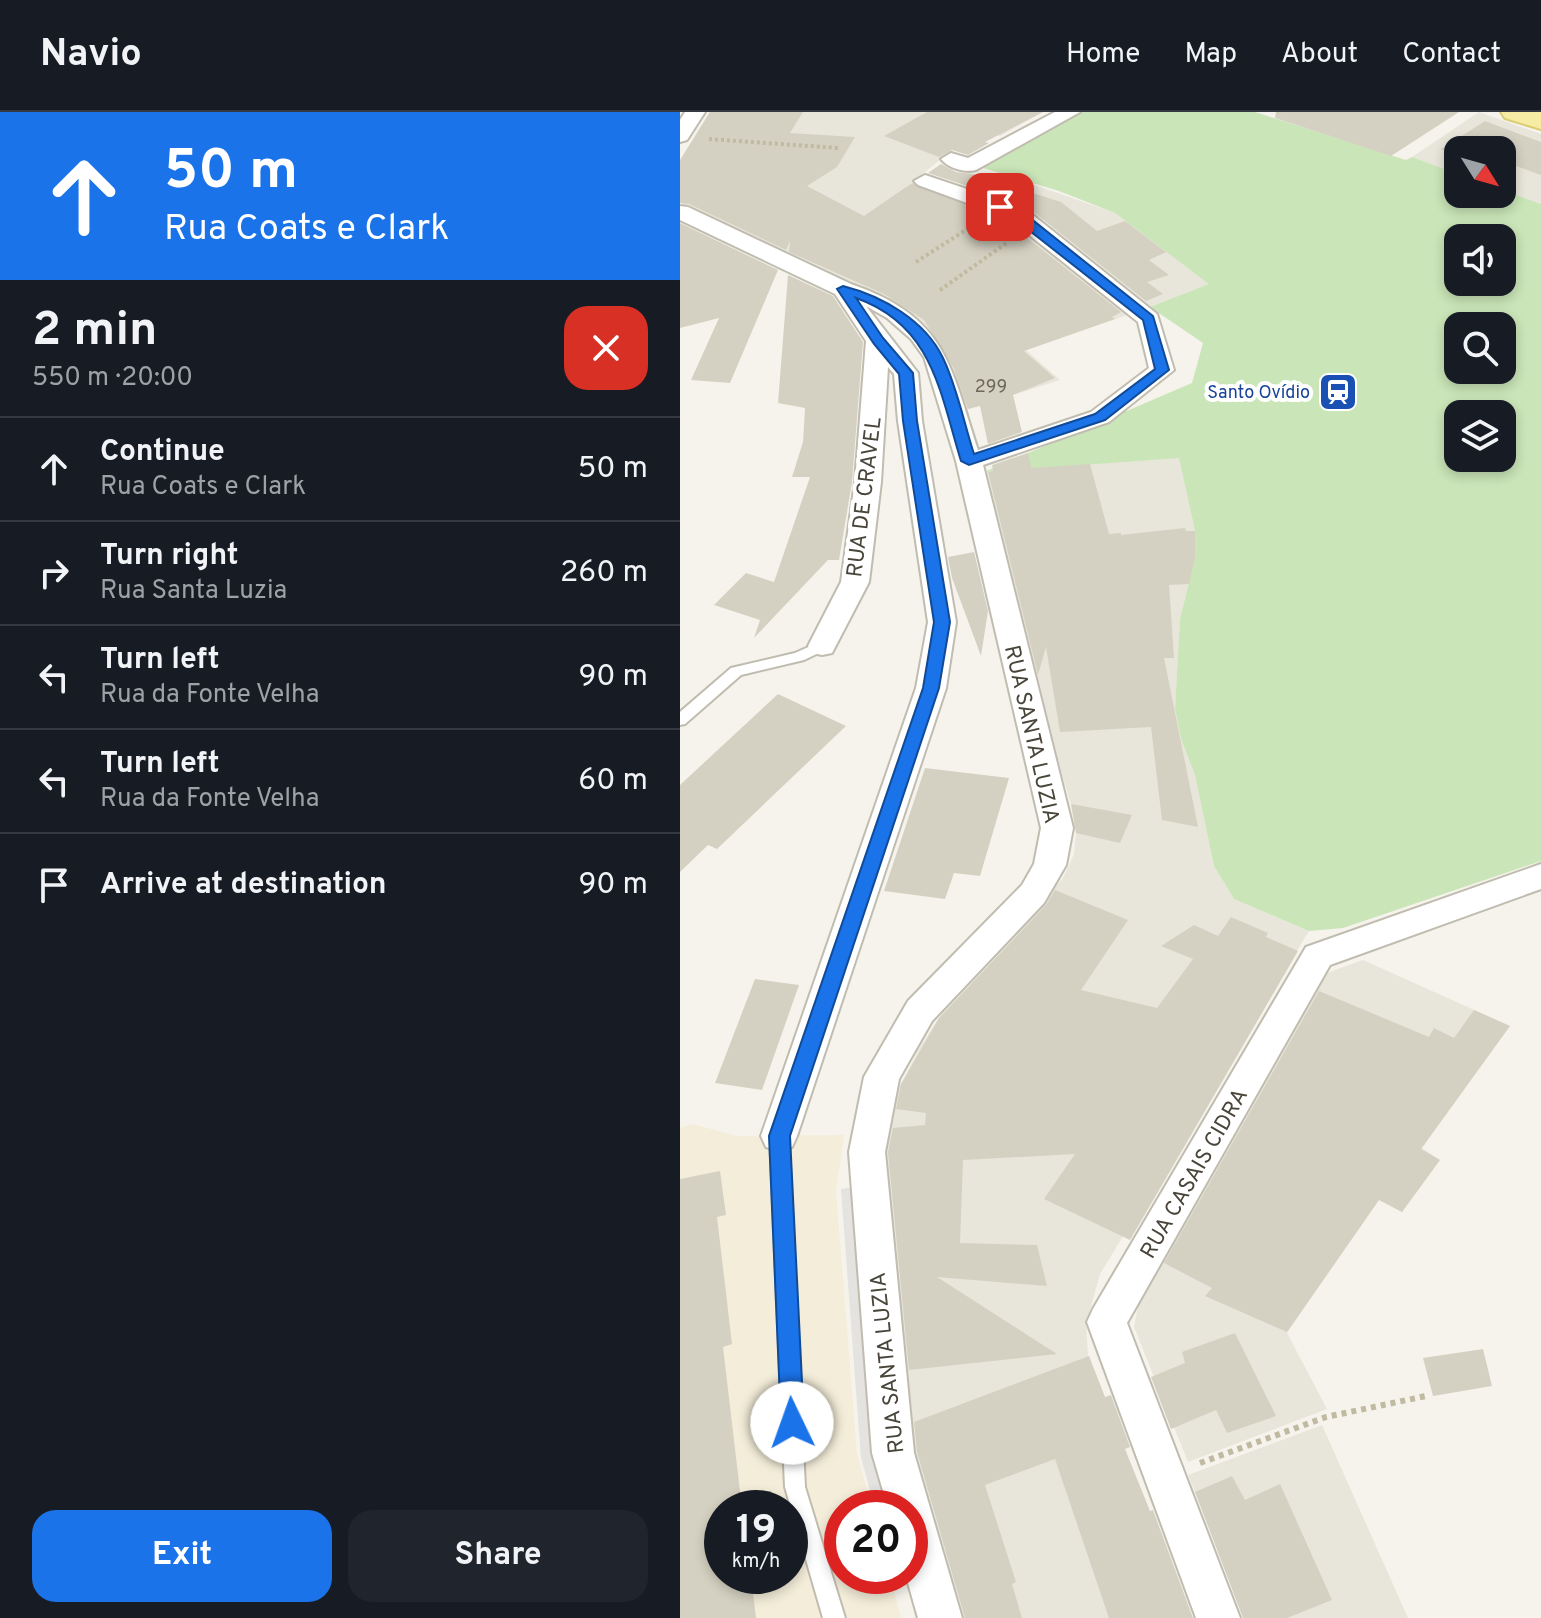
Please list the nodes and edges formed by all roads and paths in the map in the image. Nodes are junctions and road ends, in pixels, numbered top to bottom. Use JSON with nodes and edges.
{"nodes":[{"id":1,"x":695,"y":112,"type":"edge"},
{"id":2,"x":1070,"y":112,"type":"edge"},
{"id":3,"x":1515,"y":112,"type":"edge"},
{"id":4,"x":1541,"y":121,"type":"edge"},
{"id":5,"x":688,"y":137,"type":"edge"},
{"id":6,"x":838,"y":148,"type":"dead end"},
{"id":7,"x":951,"y":159,"type":"dead end"},
{"id":8,"x":925,"y":181,"type":"dead end"},
{"id":9,"x":1000,"y":207,"type":"junction"},
{"id":10,"x":680,"y":212,"type":"edge"},
{"id":11,"x":1032,"y":226,"type":"junction"},
{"id":12,"x":916,"y":262,"type":"dead end"},
{"id":13,"x":843,"y":289,"type":"junction"},
{"id":14,"x":940,"y":290,"type":"dead end"},
{"id":15,"x":878,"y":341,"type":"junction"},
{"id":16,"x":969,"y":461,"type":"junction"},
{"id":17,"x":822,"y":646,"type":"joint"},
{"id":18,"x":680,"y":720,"type":"edge"},
{"id":19,"x":1541,"y":876,"type":"edge"},
{"id":20,"x":779,"y":1136,"type":"joint"},
{"id":21,"x":1426,"y":1396,"type":"dead end"},
{"id":22,"x":1165,"y":1476,"type":"junction"},
{"id":23,"x":903,"y":1490,"type":"edge"},
{"id":24,"x":928,"y":1576,"type":"edge"},
{"id":25,"x":834,"y":1618,"type":"edge"},
{"id":26,"x":940,"y":1618,"type":"edge"},
{"id":27,"x":1218,"y":1618,"type":"edge"}],
"edges":[{"from":1,"to":5,"type":"street"},
{"from":2,"to":7,"type":"street"},
{"from":3,"to":4,"type":"main road"},
{"from":5,"to":6,"type":"path"},
{"from":8,"to":9,"type":"street"},
{"from":9,"to":11,"type":"street"},
{"from":9,"to":12,"type":"path"},
{"from":10,"to":13,"type":"street","name":"RUA SANTA LUZIA"},
{"from":11,"to":14,"type":"path"},
{"from":11,"to":16,"type":"street"},
{"from":13,"to":15,"type":"street"},
{"from":13,"to":16,"type":"street","name":"RUA SANTA LUZIA"},
{"from":15,"to":17,"type":"street","name":"RUA DE CRAVEL"},
{"from":15,"to":20,"type":"street"},
{"from":16,"to":23,"type":"street","name":"RUA SANTA LUZIA"},
{"from":17,"to":18,"type":"lane"},
{"from":19,"to":22,"type":"street","name":"RUA CASAIS CIDRA"},
{"from":20,"to":25,"type":"lane"},
{"from":21,"to":22,"type":"path"},
{"from":22,"to":27,"type":"street","name":"RUA CASAIS CIDRA"},
{"from":24,"to":26,"type":"street","name":"RUA SANTA LUZIA"}]}
